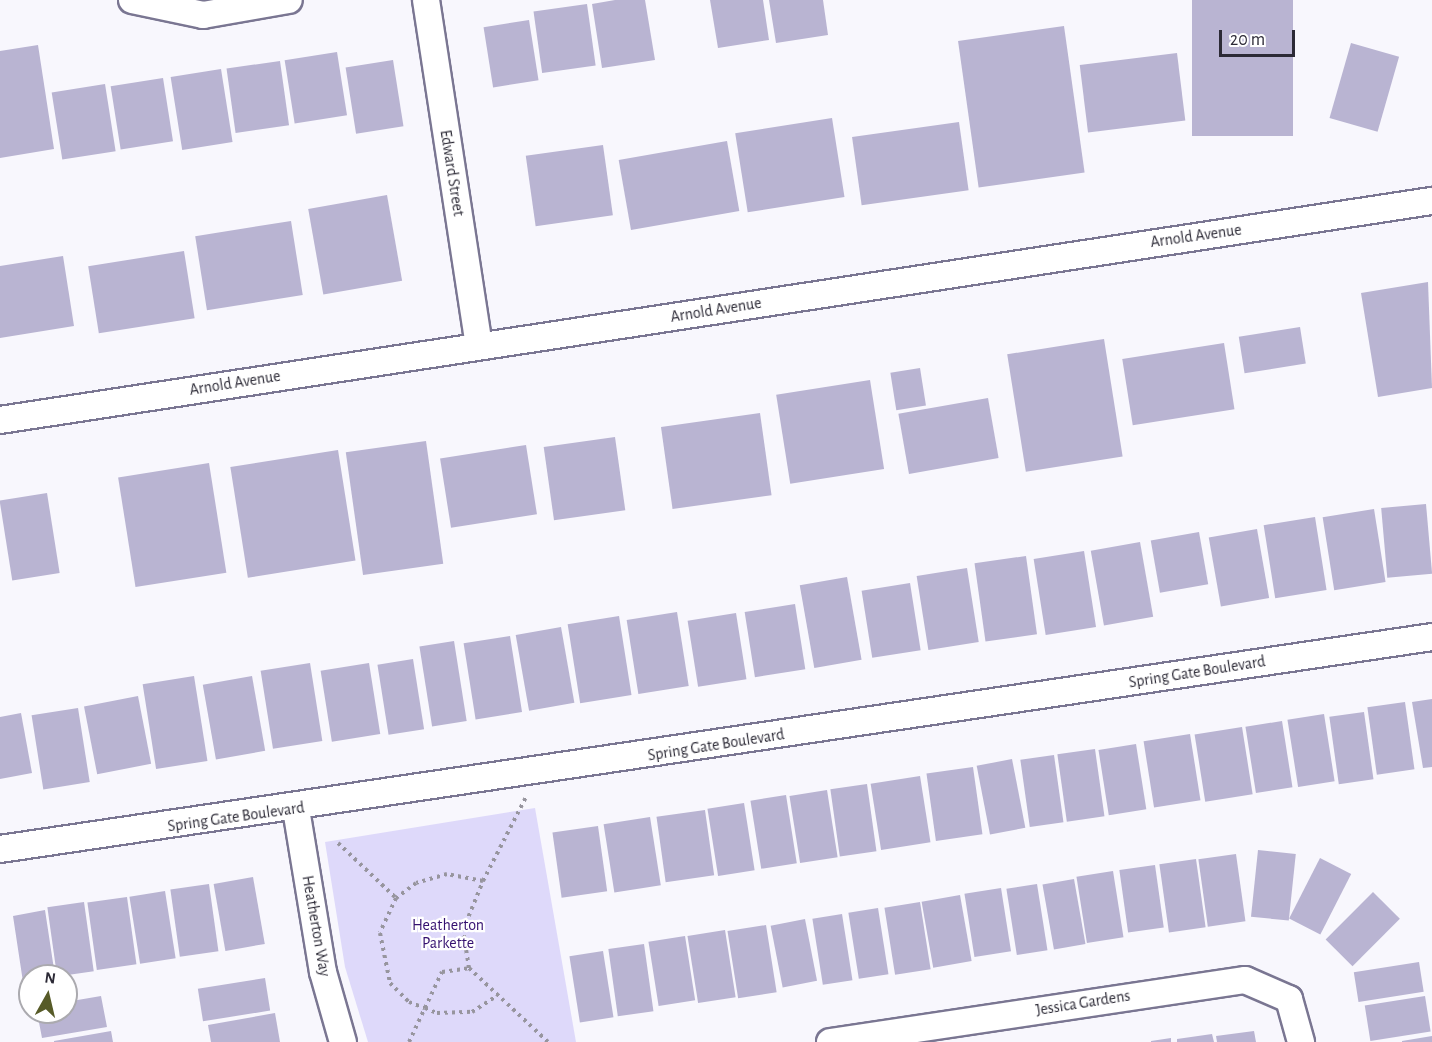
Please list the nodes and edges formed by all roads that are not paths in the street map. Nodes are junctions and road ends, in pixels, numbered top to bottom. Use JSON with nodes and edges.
{"nodes":[{"id":1,"x":132,"y":0,"type":"edge"},
{"id":2,"x":289,"y":0,"type":"edge"},
{"id":3,"x":426,"y":0,"type":"edge"},
{"id":4,"x":1432,"y":201,"type":"edge"},
{"id":5,"x":479,"y":345,"type":"junction"},
{"id":6,"x":0,"y":420,"type":"edge"},
{"id":7,"x":1432,"y":637,"type":"edge"},
{"id":8,"x":296,"y":809,"type":"junction"},
{"id":9,"x":0,"y":849,"type":"edge"},
{"id":10,"x":343,"y":1042,"type":"edge"},
{"id":11,"x":830,"y":1042,"type":"edge"},
{"id":12,"x":1301,"y":1042,"type":"edge"}],
"edges":[{"from":1,"to":2,"type":"street"},
{"from":3,"to":5,"type":"street","name":"Edward Street"},
{"from":4,"to":5,"type":"street","name":"Arnold Avenue"},
{"from":5,"to":6,"type":"street","name":"Arnold Avenue"},
{"from":7,"to":8,"type":"street","name":"Spring Gate Boulevard"},
{"from":8,"to":9,"type":"street","name":"Spring Gate Boulevard"},
{"from":8,"to":10,"type":"street","name":"Heatherton Way"},
{"from":11,"to":12,"type":"street","name":"Jessica Gardens"}]}
